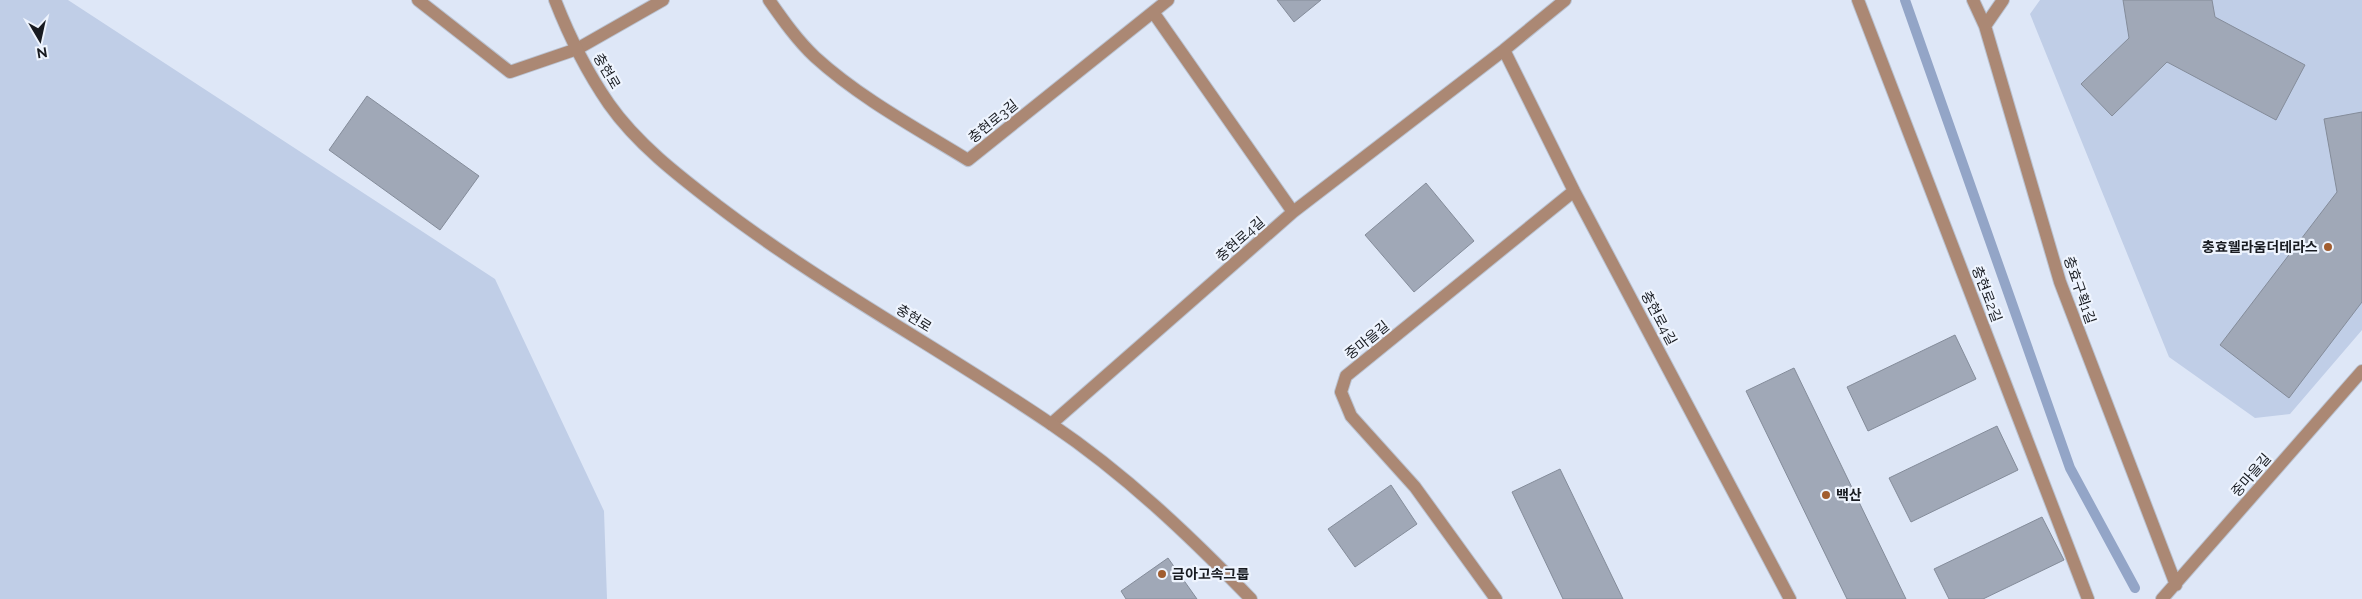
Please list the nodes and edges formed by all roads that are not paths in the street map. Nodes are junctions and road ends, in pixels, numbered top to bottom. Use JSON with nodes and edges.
{"nodes":[{"id":1,"x":418,"y":0,"type":"edge"},
{"id":2,"x":554,"y":0,"type":"edge"},
{"id":3,"x":663,"y":0,"type":"edge"},
{"id":4,"x":770,"y":0,"type":"edge"},
{"id":5,"x":1168,"y":0,"type":"edge"},
{"id":6,"x":1565,"y":0,"type":"edge"},
{"id":7,"x":1858,"y":0,"type":"edge"},
{"id":8,"x":1973,"y":0,"type":"edge"},
{"id":9,"x":2004,"y":0,"type":"edge"},
{"id":10,"x":1153,"y":12,"type":"junction"},
{"id":11,"x":1984,"y":26,"type":"junction"},
{"id":12,"x":577,"y":49,"type":"junction"},
{"id":13,"x":1504,"y":50,"type":"junction"},
{"id":14,"x":1574,"y":191,"type":"junction"},
{"id":15,"x":1294,"y":212,"type":"junction"},
{"id":16,"x":2362,"y":371,"type":"edge"},
{"id":17,"x":1051,"y":424,"type":"junction"},
{"id":18,"x":2176,"y":585,"type":"junction"},
{"id":19,"x":1252,"y":599,"type":"edge"},
{"id":20,"x":1496,"y":599,"type":"edge"},
{"id":21,"x":1790,"y":599,"type":"edge"},
{"id":22,"x":2088,"y":599,"type":"edge"},
{"id":23,"x":2162,"y":599,"type":"edge"}],
"edges":[{"from":1,"to":12,"type":"street","name":"충현로"},
{"from":2,"to":12,"type":"street","name":"충현로"},
{"from":3,"to":12,"type":"street"},
{"from":4,"to":10,"type":"street","name":"충현로3길"},
{"from":5,"to":10,"type":"street","name":"충현로3길"},
{"from":6,"to":13,"type":"street","name":"충현로4길"},
{"from":7,"to":22,"type":"street","name":"충현로2길"},
{"from":8,"to":11,"type":"street","name":"충효구획1길"},
{"from":9,"to":11,"type":"street"},
{"from":10,"to":15,"type":"street"},
{"from":11,"to":18,"type":"street","name":"충효구획1길"},
{"from":12,"to":17,"type":"street","name":"충현로"},
{"from":13,"to":14,"type":"street","name":"충현로4길"},
{"from":13,"to":15,"type":"street","name":"충현로4길"},
{"from":14,"to":20,"type":"street","name":"중마을길"},
{"from":14,"to":21,"type":"street","name":"충현로4길"},
{"from":15,"to":17,"type":"street","name":"충현로4길"},
{"from":16,"to":18,"type":"street","name":"중마을길"},
{"from":17,"to":19,"type":"street","name":"충현로"},
{"from":18,"to":23,"type":"street","name":"중마을길"}]}
